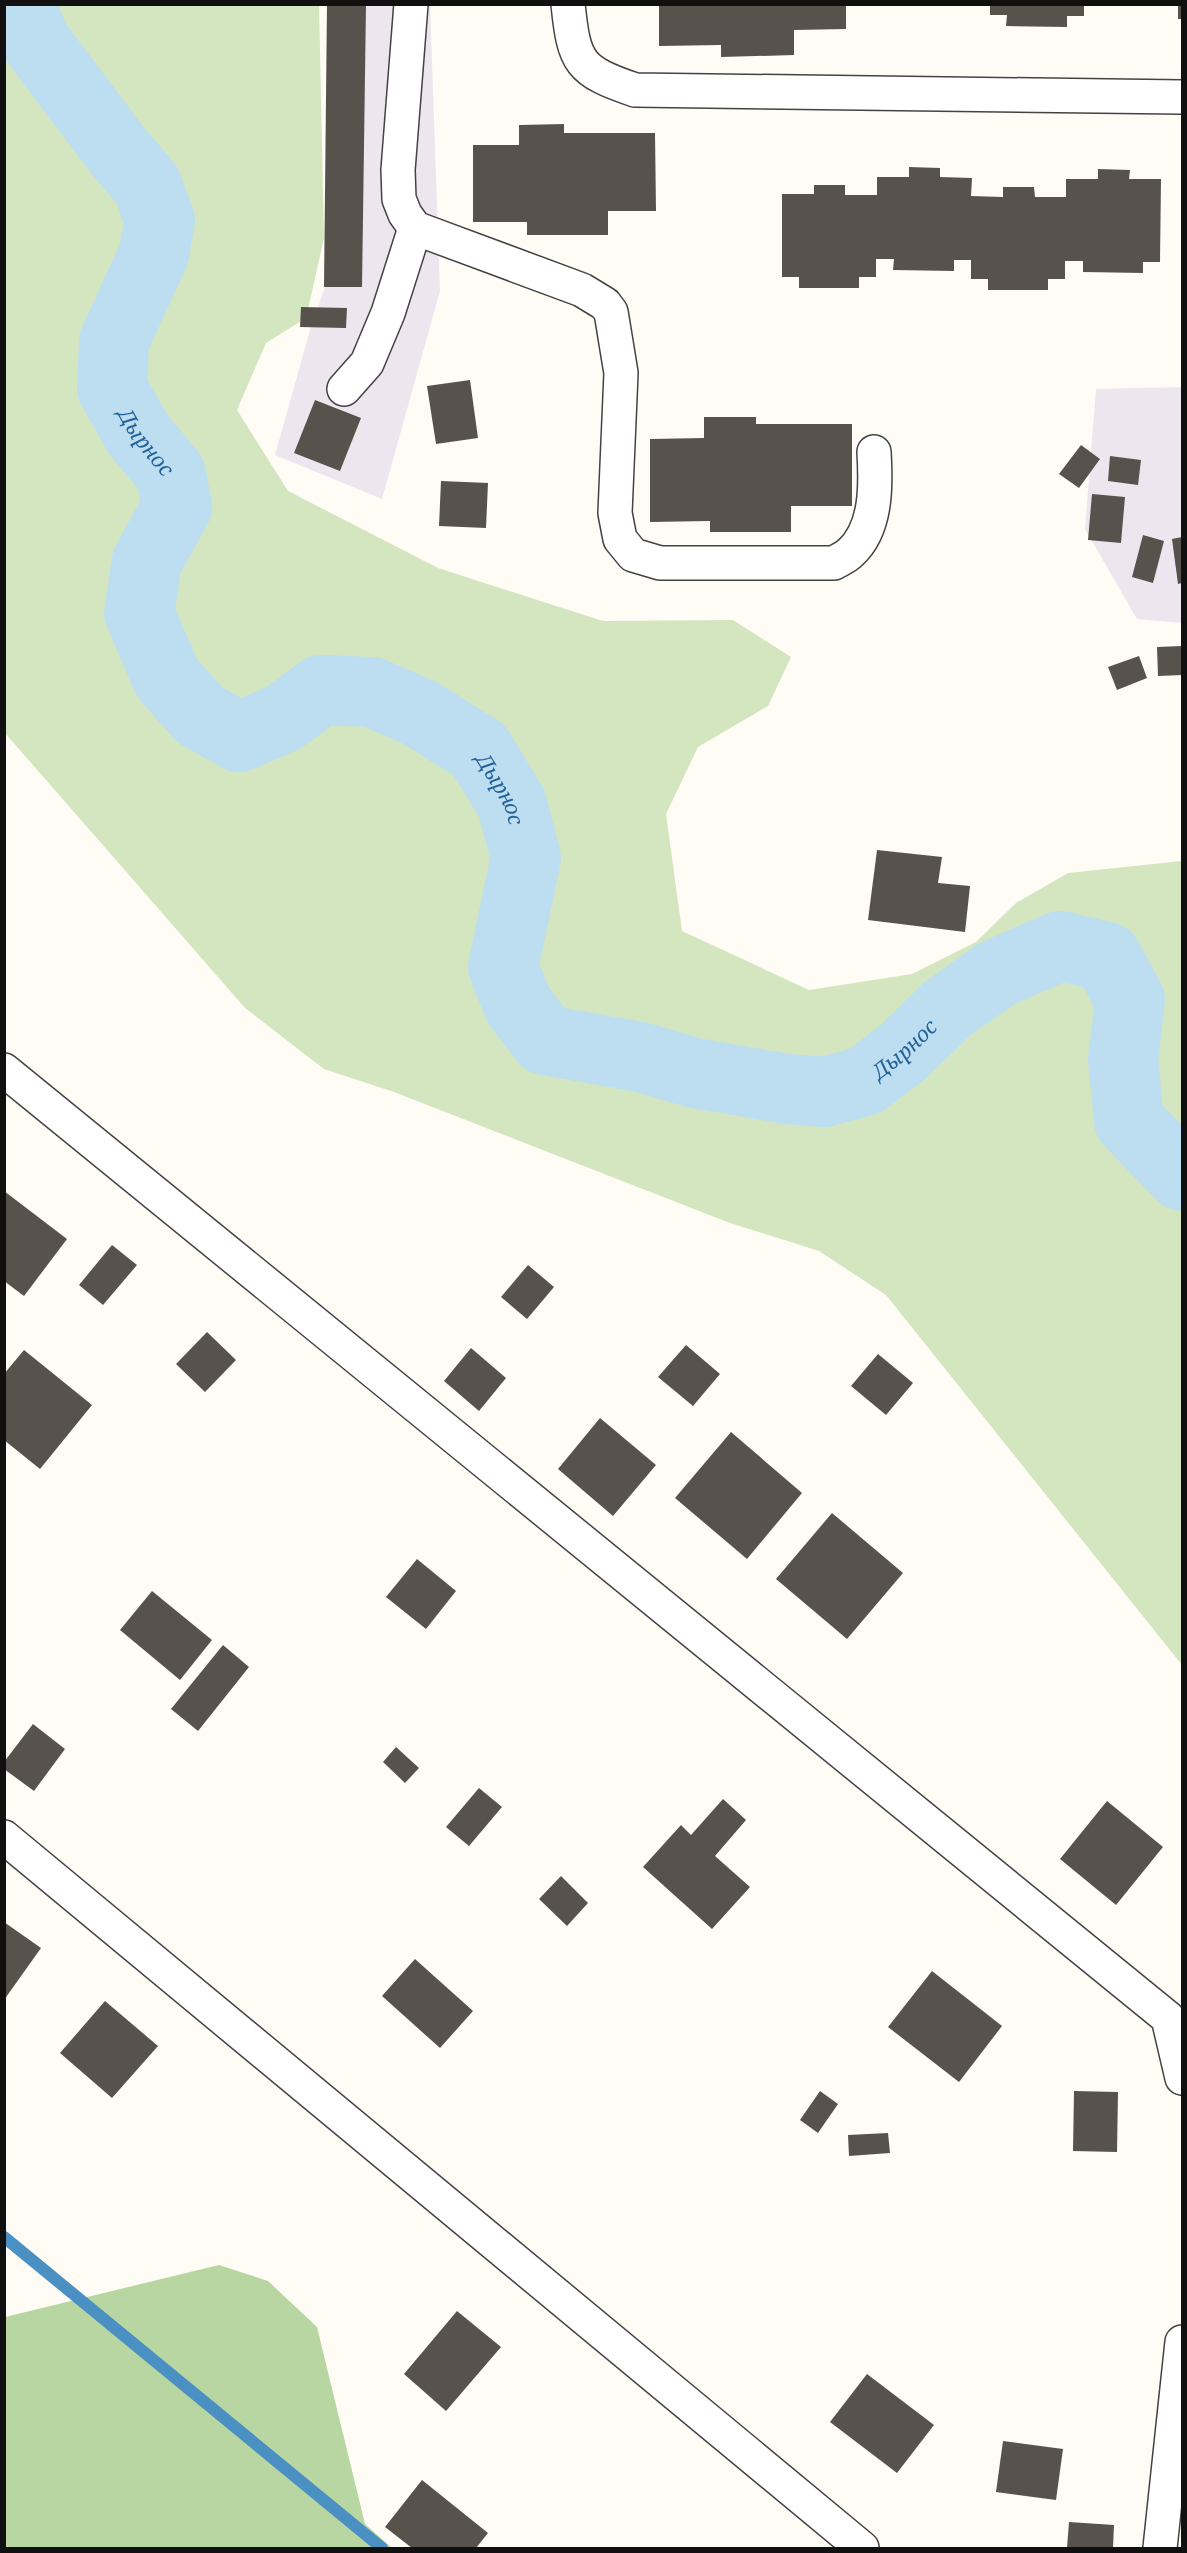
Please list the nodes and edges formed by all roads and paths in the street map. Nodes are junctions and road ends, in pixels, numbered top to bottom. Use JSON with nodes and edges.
{"nodes":[{"id":1,"x":411,"y":4,"type":"edge"},
{"id":2,"x":568,"y":4,"type":"edge"},
{"id":3,"x":1182,"y":97,"type":"edge"},
{"id":4,"x":415,"y":228,"type":"junction"},
{"id":5,"x":344,"y":389,"type":"dead end"},
{"id":6,"x":874,"y":452,"type":"dead end"},
{"id":7,"x":4,"y":1070,"type":"edge"},
{"id":8,"x":4,"y":1837,"type":"edge"},
{"id":9,"x":1182,"y":2078,"type":"edge"},
{"id":10,"x":1182,"y":2342,"type":"edge"},
{"id":11,"x":862,"y":2548,"type":"edge"},
{"id":12,"x":1160,"y":2548,"type":"edge"}],
"edges":[{"from":1,"to":4,"type":"street"},
{"from":2,"to":3,"type":"street"},
{"from":4,"to":5,"type":"street"},
{"from":4,"to":6,"type":"street"},
{"from":7,"to":9,"type":"street"},
{"from":8,"to":11,"type":"street"},
{"from":10,"to":12,"type":"street"}]}
